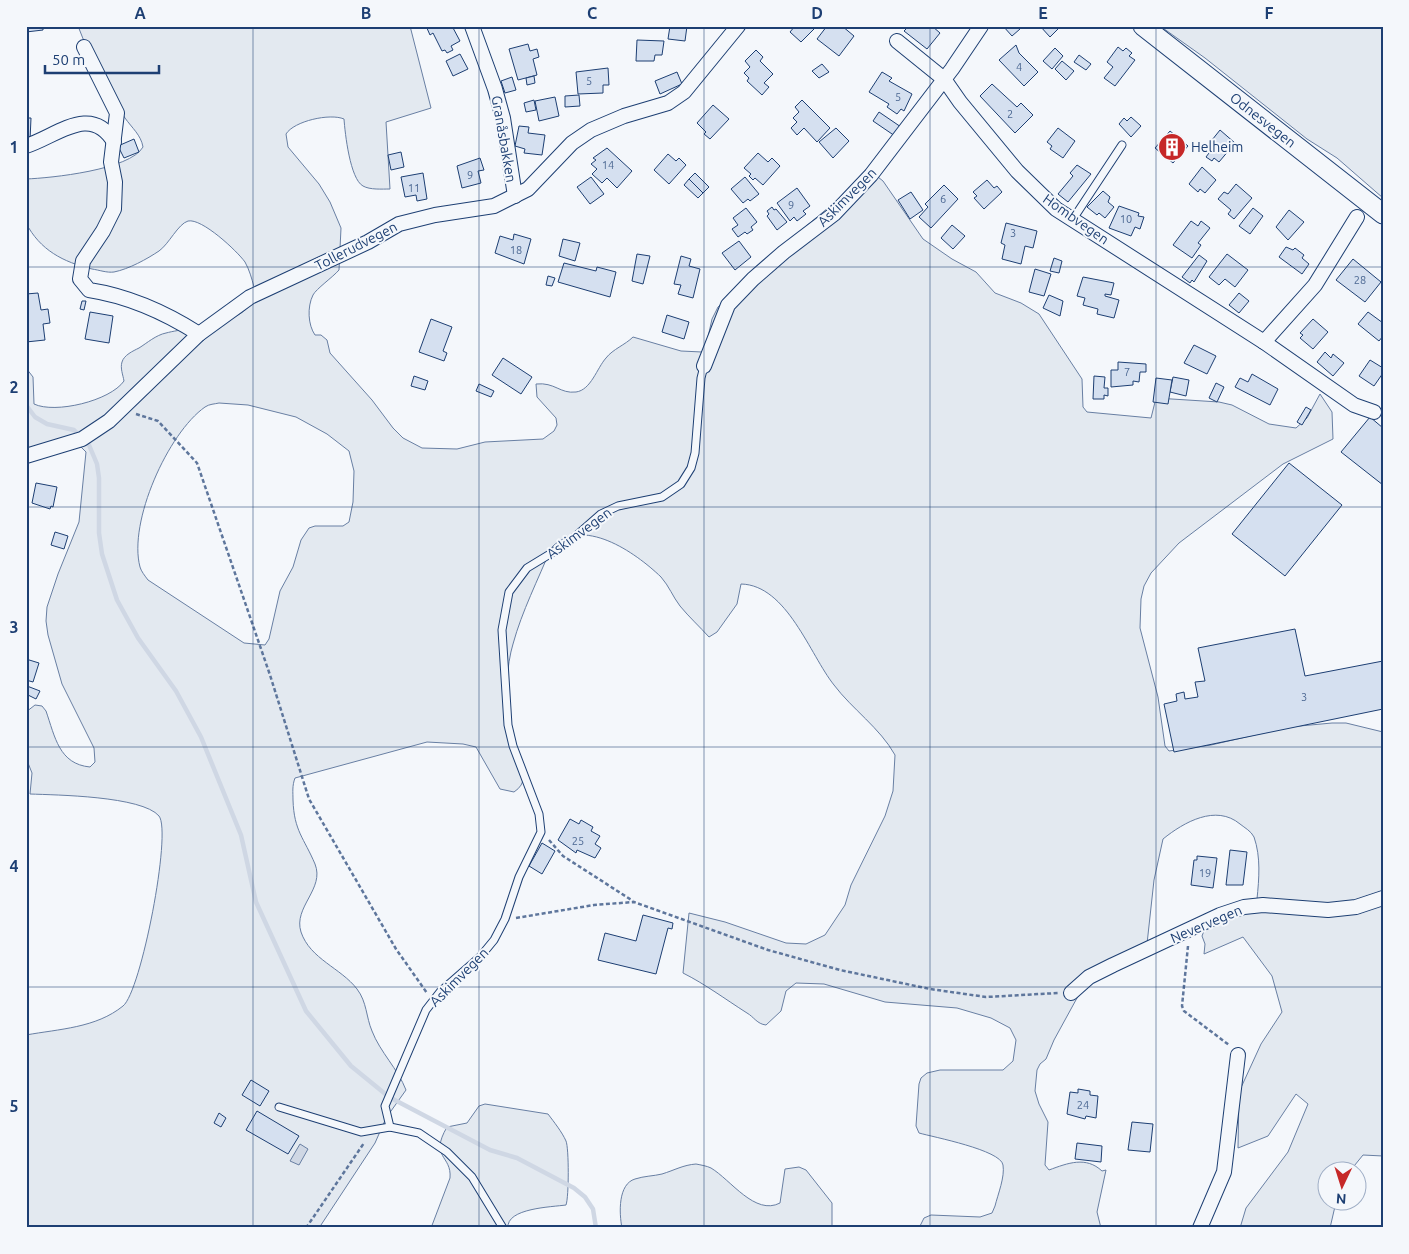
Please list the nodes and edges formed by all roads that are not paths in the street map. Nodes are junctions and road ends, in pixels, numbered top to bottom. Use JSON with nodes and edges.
{"nodes":[{"id":1,"x":472,"y":26,"type":"edge"},
{"id":2,"x":738,"y":26,"type":"edge"},
{"id":3,"x":981,"y":26,"type":"edge"},
{"id":4,"x":1143,"y":26,"type":"edge"},
{"id":5,"x":897,"y":41,"type":"dead end"},
{"id":6,"x":84,"y":47,"type":"dead end"},
{"id":7,"x":944,"y":79,"type":"junction"},
{"id":8,"x":114,"y":142,"type":"junction"},
{"id":9,"x":1122,"y":145,"type":"dead end"},
{"id":10,"x":26,"y":146,"type":"edge"},
{"id":11,"x":514,"y":196,"type":"junction"},
{"id":12,"x":1383,"y":214,"type":"edge"},
{"id":13,"x":1357,"y":217,"type":"dead end"},
{"id":14,"x":1073,"y":219,"type":"junction"},
{"id":15,"x":199,"y":334,"type":"junction"},
{"id":16,"x":1264,"y":342,"type":"junction"},
{"id":17,"x":704,"y":366,"type":"joint"},
{"id":18,"x":1374,"y":412,"type":"dead end"},
{"id":19,"x":26,"y":456,"type":"edge"},
{"id":20,"x":1383,"y":898,"type":"edge"},
{"id":21,"x":1071,"y":993,"type":"road end"},
{"id":22,"x":1238,"y":1055,"type":"road end"},
{"id":23,"x":279,"y":1107,"type":"dead end"},
{"id":24,"x":390,"y":1127,"type":"junction"},
{"id":25,"x":503,"y":1228,"type":"edge"},
{"id":26,"x":1200,"y":1228,"type":"edge"}],
"edges":[{"from":1,"to":11,"type":"street","name":"Granåsbakken"},
{"from":2,"to":11,"type":"street","name":"Tollerudvegen"},
{"from":3,"to":7,"type":"street","name":"Askimvegen"},
{"from":4,"to":12,"type":"main road","name":"Odnesvegen"},
{"from":5,"to":7,"type":"street","name":"Hombvegen"},
{"from":6,"to":8,"type":"street"},
{"from":7,"to":14,"type":"street","name":"Hombvegen"},
{"from":7,"to":17,"type":"street","name":"Askimvegen"},
{"from":8,"to":10,"type":"street"},
{"from":8,"to":15,"type":"street"},
{"from":9,"to":14,"type":"lane"},
{"from":11,"to":15,"type":"street","name":"Tollerudvegen"},
{"from":13,"to":16,"type":"street"},
{"from":14,"to":16,"type":"street","name":"Hombvegen"},
{"from":15,"to":19,"type":"street","name":"Tollerudvegen"},
{"from":16,"to":18,"type":"street","name":"Hombvegen"},
{"from":17,"to":24,"type":"lane","name":"Askimvegen"},
{"from":20,"to":21,"type":"street","name":"Nevervegen"},
{"from":22,"to":26,"type":"street"},
{"from":23,"to":24,"type":"lane"},
{"from":24,"to":25,"type":"lane"}]}
